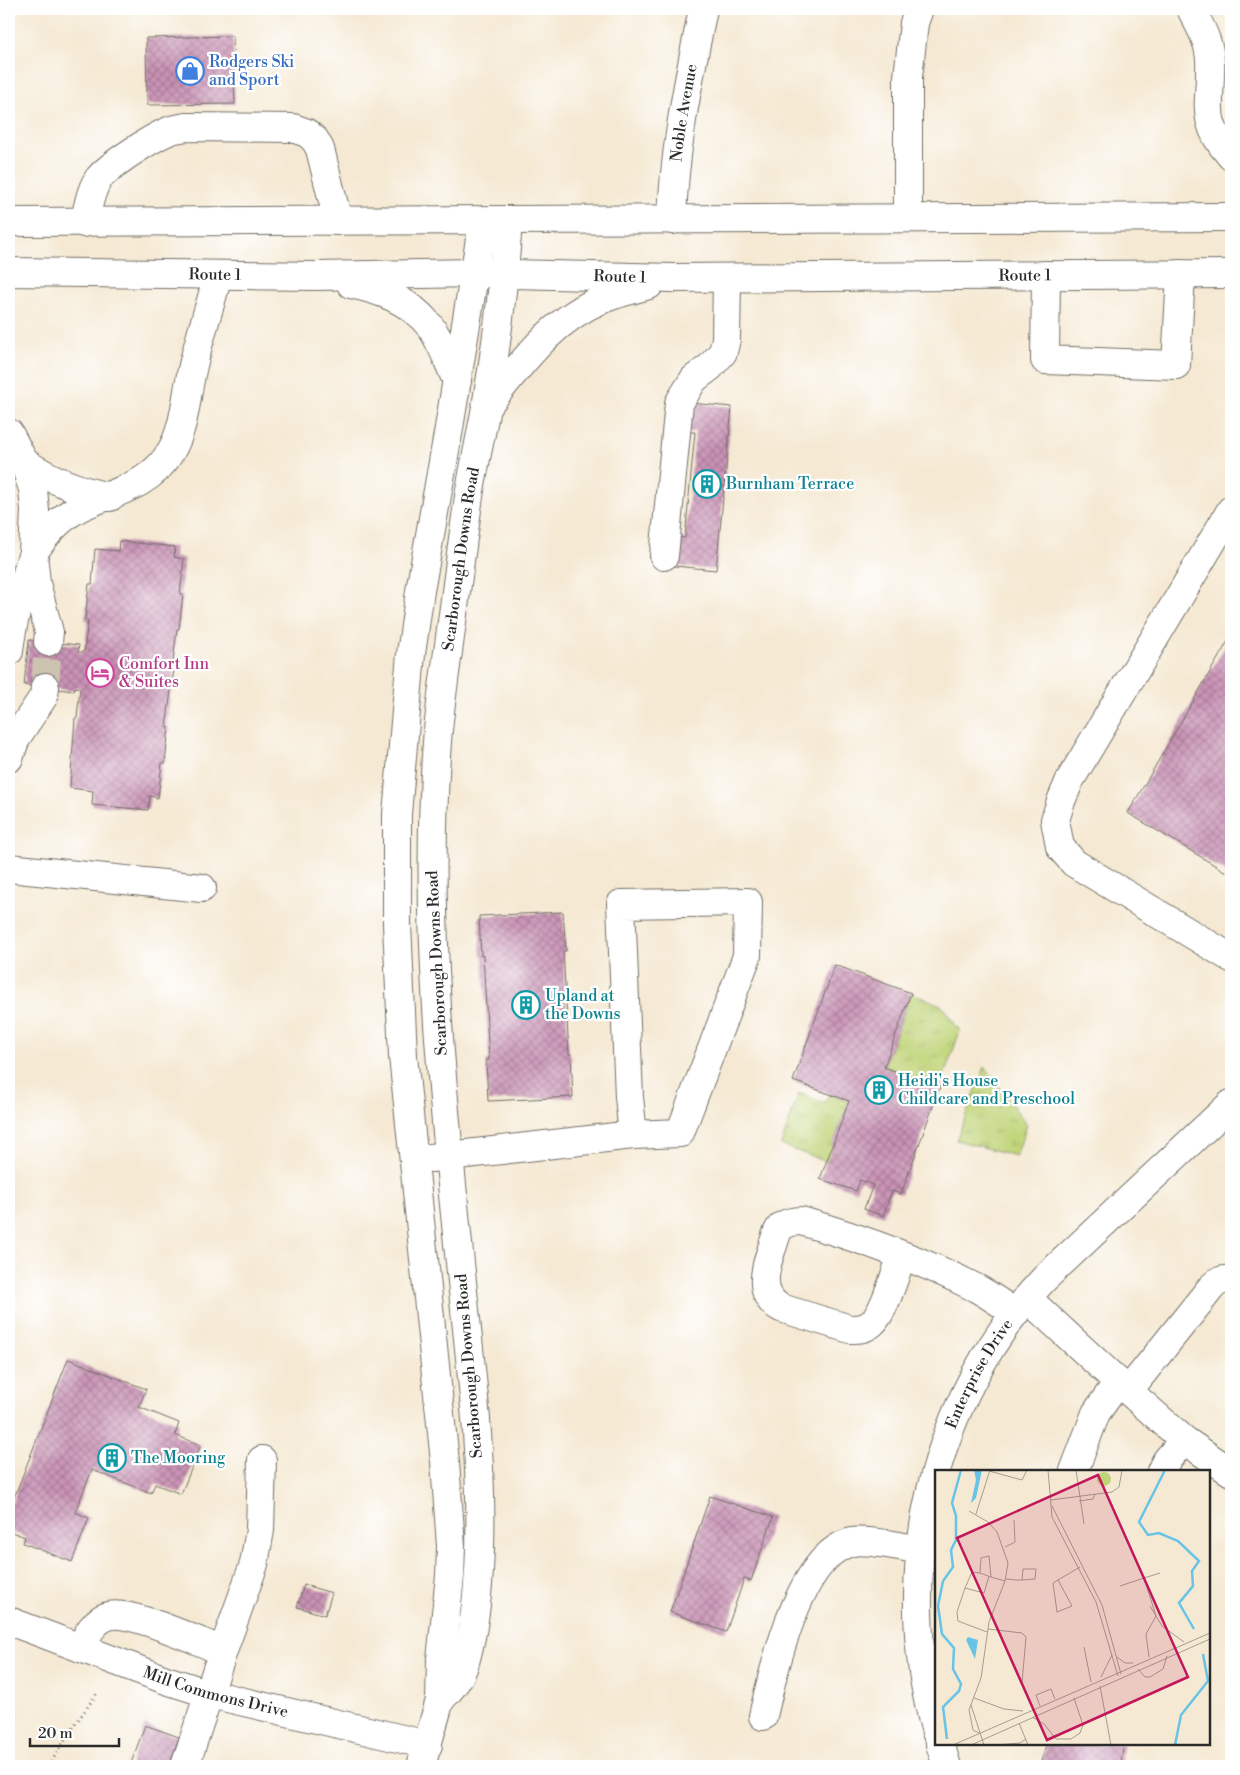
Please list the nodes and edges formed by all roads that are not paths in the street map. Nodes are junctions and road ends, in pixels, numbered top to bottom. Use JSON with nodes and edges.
{"nodes":[{"id":1,"x":703,"y":9,"type":"edge"},
{"id":2,"x":919,"y":9,"type":"edge"},
{"id":3,"x":1191,"y":9,"type":"edge"},
{"id":4,"x":1231,"y":156,"type":"edge"},
{"id":5,"x":1231,"y":217,"type":"edge"},
{"id":6,"x":908,"y":218,"type":"junction"},
{"id":7,"x":496,"y":220,"type":"junction"},
{"id":8,"x":672,"y":220,"type":"junction"},
{"id":9,"x":9,"y":222,"type":"edge"},
{"id":10,"x":338,"y":222,"type":"junction"},
{"id":11,"x":84,"y":223,"type":"junction"},
{"id":12,"x":9,"y":272,"type":"edge"},
{"id":13,"x":474,"y":273,"type":"junction"},
{"id":14,"x":505,"y":274,"type":"junction"},
{"id":15,"x":1180,"y":274,"type":"junction"},
{"id":16,"x":1231,"y":274,"type":"edge"},
{"id":17,"x":218,"y":275,"type":"junction"},
{"id":18,"x":1046,"y":275,"type":"junction"},
{"id":19,"x":316,"y":276,"type":"junction"},
{"id":20,"x":673,"y":278,"type":"junction"},
{"id":21,"x":726,"y":278,"type":"junction"},
{"id":22,"x":456,"y":380,"type":"junction"},
{"id":23,"x":486,"y":406,"type":"junction"},
{"id":24,"x":9,"y":433,"type":"edge"},
{"id":25,"x":24,"y":462,"type":"junction"},
{"id":26,"x":110,"y":496,"type":"junction"},
{"id":27,"x":1231,"y":510,"type":"edge"},
{"id":28,"x":33,"y":553,"type":"junction"},
{"id":29,"x":664,"y":556,"type":"dead end"},
{"id":30,"x":48,"y":642,"type":"tunnel mouth"},
{"id":31,"x":9,"y":651,"type":"edge"},
{"id":32,"x":45,"y":687,"type":"tunnel mouth"},
{"id":33,"x":9,"y":758,"type":"edge"},
{"id":34,"x":9,"y":868,"type":"edge"},
{"id":35,"x":202,"y":888,"type":"dead end"},
{"id":36,"x":1231,"y":958,"type":"edge"},
{"id":37,"x":1231,"y":1104,"type":"edge"},
{"id":38,"x":633,"y":1135,"type":"junction"},
{"id":39,"x":449,"y":1156,"type":"junction"},
{"id":40,"x":414,"y":1160,"type":"junction"},
{"id":41,"x":902,"y":1255,"type":"junction"},
{"id":42,"x":1231,"y":1280,"type":"edge"},
{"id":43,"x":1021,"y":1305,"type":"junction"},
{"id":44,"x":1124,"y":1386,"type":"junction"},
{"id":45,"x":1184,"y":1440,"type":"junction"},
{"id":46,"x":262,"y":1460,"type":"dead end"},
{"id":47,"x":937,"y":1470,"type":"edge"},
{"id":48,"x":1074,"y":1470,"type":"edge"},
{"id":49,"x":1162,"y":1470,"type":"edge"},
{"id":50,"x":1231,"y":1472,"type":"edge"},
{"id":51,"x":935,"y":1475,"type":"edge"},
{"id":52,"x":920,"y":1550,"type":"junction"},
{"id":53,"x":9,"y":1621,"type":"edge"},
{"id":54,"x":80,"y":1648,"type":"junction"},
{"id":55,"x":222,"y":1651,"type":"junction"},
{"id":56,"x":210,"y":1694,"type":"junction"},
{"id":57,"x":440,"y":1700,"type":"junction"},
{"id":58,"x":763,"y":1716,"type":"dead end"},
{"id":59,"x":935,"y":1727,"type":"edge"},
{"id":60,"x":940,"y":1745,"type":"edge"},
{"id":61,"x":425,"y":1756,"type":"edge"},
{"id":62,"x":185,"y":1766,"type":"edge"},
{"id":63,"x":947,"y":1766,"type":"edge"}],
"edges":[{"from":1,"to":8,"type":"street","name":"Noble Avenue"},
{"from":2,"to":6,"type":"street"},
{"from":3,"to":4,"type":"street"},
{"from":5,"to":6,"type":"street"},
{"from":6,"to":8,"type":"street"},
{"from":7,"to":8,"type":"street"},
{"from":7,"to":10,"type":"street"},
{"from":7,"to":13,"type":"street","name":"Scarborough Downs Road"},
{"from":7,"to":14,"type":"street","name":"Scarborough Downs Road"},
{"from":9,"to":11,"type":"street"},
{"from":10,"to":11,"type":"street"},
{"from":10,"to":11,"type":"street"},
{"from":12,"to":17,"type":"street","name":"Route 1"},
{"from":13,"to":14,"type":"street","name":"Route 1"},
{"from":13,"to":19,"type":"street","name":"Route 1"},
{"from":13,"to":22,"type":"street","name":"Scarborough Downs Road"},
{"from":14,"to":20,"type":"street","name":"Route 1"},
{"from":14,"to":23,"type":"street","name":"Scarborough Downs Road"},
{"from":15,"to":16,"type":"street","name":"Route 1"},
{"from":15,"to":18,"type":"street","name":"Route 1"},
{"from":15,"to":18,"type":"street"},
{"from":17,"to":19,"type":"street","name":"Route 1"},
{"from":17,"to":26,"type":"street"},
{"from":18,"to":21,"type":"street","name":"Route 1"},
{"from":19,"to":22,"type":"street"},
{"from":20,"to":21,"type":"street","name":"Route 1"},
{"from":20,"to":23,"type":"street"},
{"from":21,"to":29,"type":"street"},
{"from":22,"to":40,"type":"street","name":"Scarborough Downs Road"},
{"from":23,"to":39,"type":"street","name":"Scarborough Downs Road"},
{"from":24,"to":25,"type":"street"},
{"from":25,"to":26,"type":"street"},
{"from":25,"to":28,"type":"street"},
{"from":26,"to":28,"type":"street"},
{"from":27,"to":36,"type":"street"},
{"from":28,"to":30,"type":"street"},
{"from":28,"to":31,"type":"street"},
{"from":32,"to":33,"type":"street"},
{"from":34,"to":35,"type":"street"},
{"from":37,"to":43,"type":"street","name":"Enterprise Drive"},
{"from":38,"to":38,"type":"street"},
{"from":38,"to":39,"type":"street"},
{"from":39,"to":40,"type":"street"},
{"from":39,"to":57,"type":"street","name":"Scarborough Downs Road"},
{"from":40,"to":57,"type":"street","name":"Scarborough Downs Road"},
{"from":41,"to":41,"type":"street"},
{"from":41,"to":43,"type":"street"},
{"from":42,"to":44,"type":"street"},
{"from":43,"to":44,"type":"street"},
{"from":43,"to":47,"type":"street","name":"Enterprise Drive"},
{"from":44,"to":45,"type":"street"},
{"from":44,"to":48,"type":"street"},
{"from":45,"to":49,"type":"street"},
{"from":45,"to":50,"type":"street"},
{"from":46,"to":55,"type":"street"},
{"from":51,"to":52,"type":"street","name":"Enterprise Drive"},
{"from":52,"to":58,"type":"street"},
{"from":52,"to":59,"type":"street","name":"Enterprise Drive"},
{"from":53,"to":54,"type":"street","name":"Mill Commons Drive"},
{"from":54,"to":55,"type":"street"},
{"from":54,"to":56,"type":"street","name":"Mill Commons Drive"},
{"from":55,"to":56,"type":"street"},
{"from":56,"to":61,"type":"street","name":"Mill Commons Drive"},
{"from":56,"to":62,"type":"street"},
{"from":57,"to":61,"type":"street","name":"Scarborough Downs Road"},
{"from":60,"to":63,"type":"street"}]}
